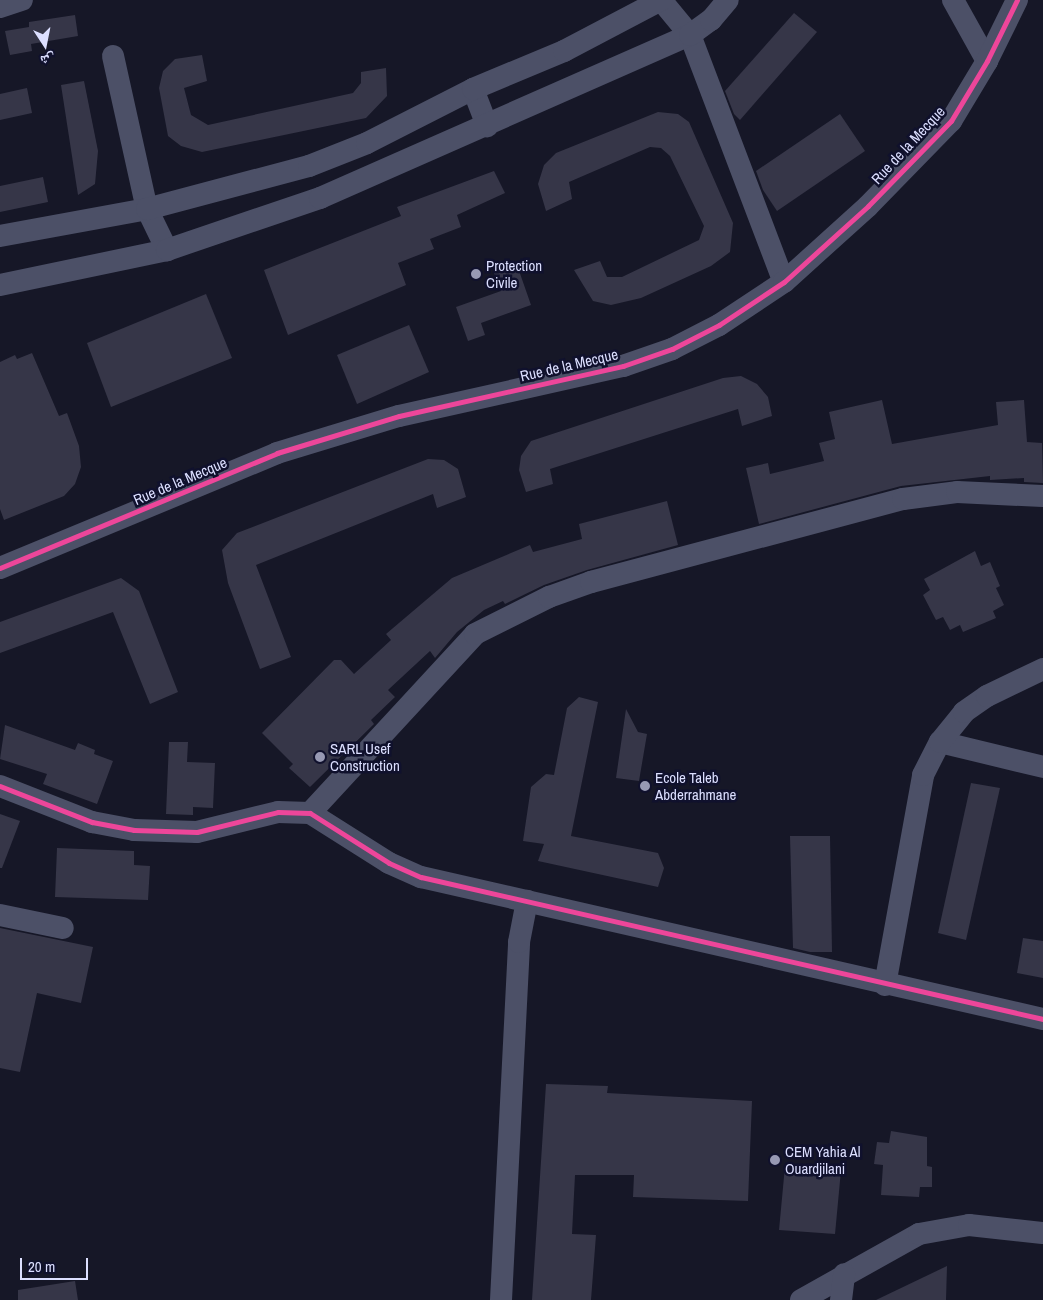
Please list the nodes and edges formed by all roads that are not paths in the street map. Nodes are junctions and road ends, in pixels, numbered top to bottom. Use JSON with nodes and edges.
{"nodes":[{"id":1,"x":22,"y":0,"type":"edge"},
{"id":2,"x":661,"y":0,"type":"edge"},
{"id":3,"x":728,"y":0,"type":"edge"},
{"id":4,"x":953,"y":0,"type":"edge"},
{"id":5,"x":1017,"y":0,"type":"edge"},
{"id":6,"x":0,"y":7,"type":"edge"},
{"id":7,"x":690,"y":35,"type":"junction"},
{"id":8,"x":113,"y":56,"type":"dead end"},
{"id":9,"x":987,"y":61,"type":"junction"},
{"id":10,"x":473,"y":89,"type":"junction"},
{"id":11,"x":487,"y":126,"type":"junction"},
{"id":12,"x":147,"y":209,"type":"junction"},
{"id":13,"x":0,"y":236,"type":"edge"},
{"id":14,"x":167,"y":250,"type":"junction"},
{"id":15,"x":784,"y":282,"type":"junction"},
{"id":16,"x":0,"y":285,"type":"edge"},
{"id":17,"x":1043,"y":496,"type":"edge"},
{"id":18,"x":0,"y":568,"type":"edge"},
{"id":19,"x":1043,"y":669,"type":"edge"},
{"id":20,"x":940,"y":742,"type":"junction"},
{"id":21,"x":1043,"y":767,"type":"edge"},
{"id":22,"x":0,"y":786,"type":"edge"},
{"id":23,"x":310,"y":812,"type":"junction"},
{"id":24,"x":527,"y":901,"type":"junction"},
{"id":25,"x":0,"y":916,"type":"edge"},
{"id":26,"x":63,"y":928,"type":"dead end"},
{"id":27,"x":885,"y":985,"type":"junction"},
{"id":28,"x":1043,"y":1019,"type":"edge"},
{"id":29,"x":1043,"y":1233,"type":"edge"},
{"id":30,"x":844,"y":1274,"type":"junction"},
{"id":31,"x":501,"y":1300,"type":"edge"},
{"id":32,"x":801,"y":1300,"type":"edge"},
{"id":33,"x":841,"y":1300,"type":"edge"}],
"edges":[{"from":1,"to":6,"type":"street"},
{"from":2,"to":7,"type":"street"},
{"from":2,"to":10,"type":"street"},
{"from":3,"to":7,"type":"street"},
{"from":4,"to":9,"type":"street"},
{"from":5,"to":9,"type":"street","name":"Rue de la Mecque"},
{"from":7,"to":11,"type":"street"},
{"from":7,"to":15,"type":"street"},
{"from":8,"to":12,"type":"street"},
{"from":9,"to":15,"type":"street","name":"Rue de la Mecque"},
{"from":10,"to":11,"type":"street"},
{"from":10,"to":12,"type":"street"},
{"from":11,"to":14,"type":"street"},
{"from":12,"to":13,"type":"street"},
{"from":12,"to":14,"type":"street"},
{"from":14,"to":16,"type":"street"},
{"from":15,"to":18,"type":"street","name":"Rue de la Mecque"},
{"from":17,"to":23,"type":"street"},
{"from":19,"to":20,"type":"street"},
{"from":20,"to":21,"type":"street"},
{"from":20,"to":27,"type":"street"},
{"from":22,"to":23,"type":"street"},
{"from":23,"to":24,"type":"street"},
{"from":24,"to":27,"type":"street"},
{"from":24,"to":31,"type":"street"},
{"from":25,"to":26,"type":"street"},
{"from":27,"to":28,"type":"street"},
{"from":29,"to":30,"type":"street"},
{"from":30,"to":32,"type":"street"},
{"from":30,"to":33,"type":"street"}]}
